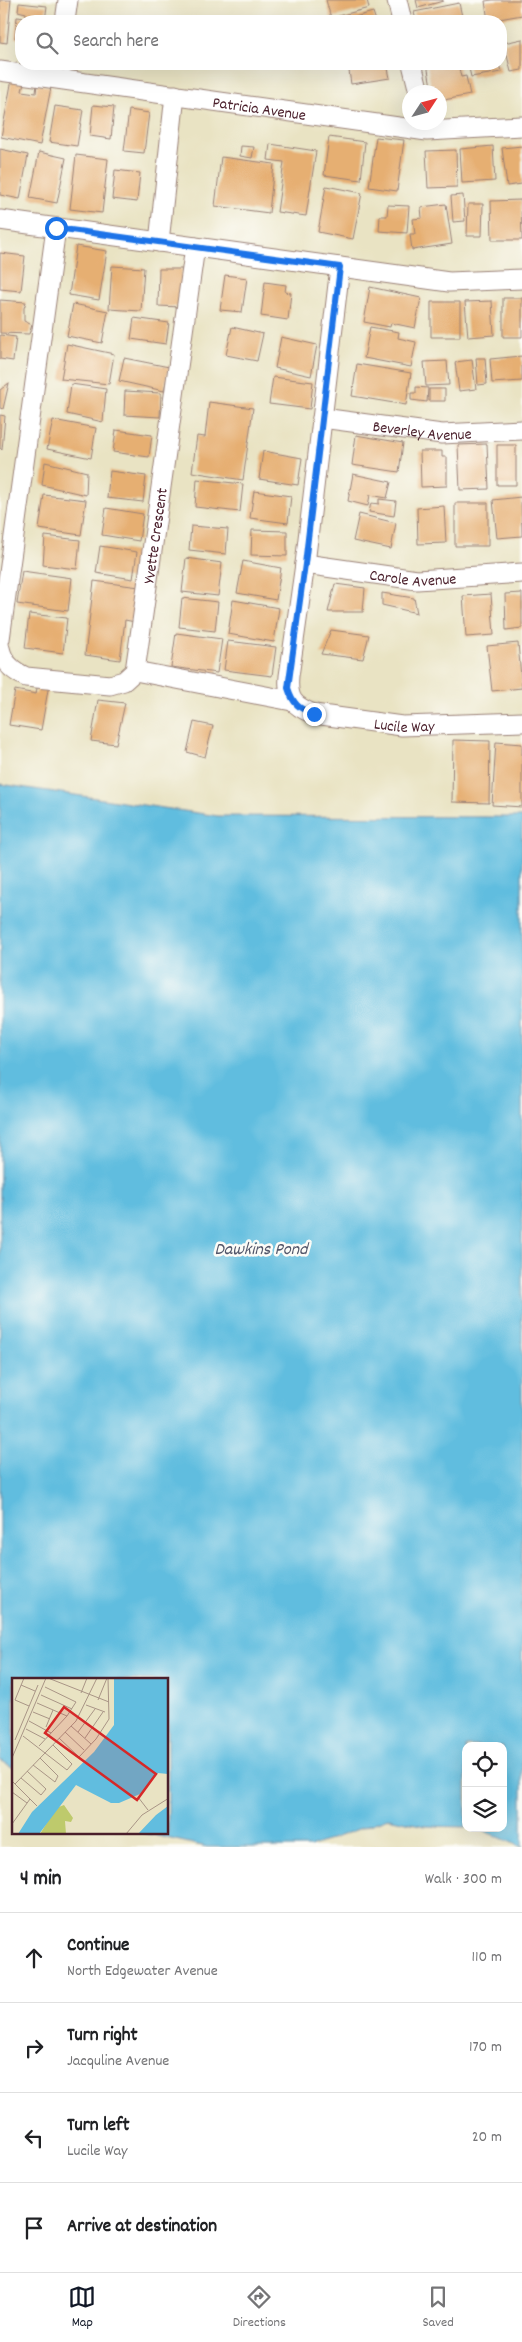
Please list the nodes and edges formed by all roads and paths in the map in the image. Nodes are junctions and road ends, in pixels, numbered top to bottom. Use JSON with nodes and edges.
{"nodes":[{"id":1,"x":68,"y":0,"type":"edge"},
{"id":2,"x":398,"y":0,"type":"edge"},
{"id":3,"x":66,"y":15,"type":"edge"},
{"id":4,"x":401,"y":15,"type":"edge"},
{"id":5,"x":414,"y":70,"type":"edge"},
{"id":6,"x":0,"y":71,"type":"edge"},
{"id":7,"x":59,"y":71,"type":"edge"},
{"id":8,"x":417,"y":85,"type":"edge"},
{"id":9,"x":175,"y":95,"type":"junction"},
{"id":10,"x":402,"y":124,"type":"edge"},
{"id":11,"x":522,"y":126,"type":"edge"},
{"id":12,"x":447,"y":127,"type":"edge"},
{"id":13,"x":0,"y":220,"type":"edge"},
{"id":14,"x":56,"y":228,"type":"junction"},
{"id":15,"x":159,"y":242,"type":"junction"},
{"id":16,"x":195,"y":247,"type":"junction"},
{"id":17,"x":340,"y":267,"type":"junction"},
{"id":18,"x":522,"y":279,"type":"edge"},
{"id":19,"x":322,"y":418,"type":"junction"},
{"id":20,"x":522,"y":430,"type":"edge"},
{"id":21,"x":305,"y":564,"type":"junction"},
{"id":22,"x":522,"y":573,"type":"edge"},
{"id":23,"x":0,"y":639,"type":"edge"},
{"id":24,"x":0,"y":648,"type":"edge"},
{"id":25,"x":135,"y":671,"type":"junction"},
{"id":26,"x":292,"y":700,"type":"junction"},
{"id":27,"x":522,"y":722,"type":"edge"}],
"edges":[{"from":1,"to":3,"type":"street"},
{"from":2,"to":4,"type":"street"},
{"from":5,"to":8,"type":"street"},
{"from":6,"to":7,"type":"street","name":"Patricia Avenue"},
{"from":7,"to":9,"type":"street","name":"Patricia Avenue"},
{"from":9,"to":10,"type":"street","name":"Patricia Avenue"},
{"from":9,"to":15,"type":"street"},
{"from":11,"to":12,"type":"street","name":"Patricia Avenue"},
{"from":13,"to":14,"type":"street"},
{"from":14,"to":15,"type":"street"},
{"from":14,"to":23,"type":"street"},
{"from":15,"to":16,"type":"street"},
{"from":16,"to":17,"type":"street"},
{"from":16,"to":25,"type":"street","name":"Yvette Crescent"},
{"from":17,"to":18,"type":"street"},
{"from":17,"to":19,"type":"street"},
{"from":19,"to":20,"type":"street","name":"Beverley Avenue"},
{"from":19,"to":21,"type":"street"},
{"from":21,"to":22,"type":"street","name":"Carole Avenue"},
{"from":21,"to":26,"type":"street"},
{"from":24,"to":25,"type":"street"},
{"from":25,"to":26,"type":"street"},
{"from":26,"to":27,"type":"street","name":"Lucile Way"}]}
